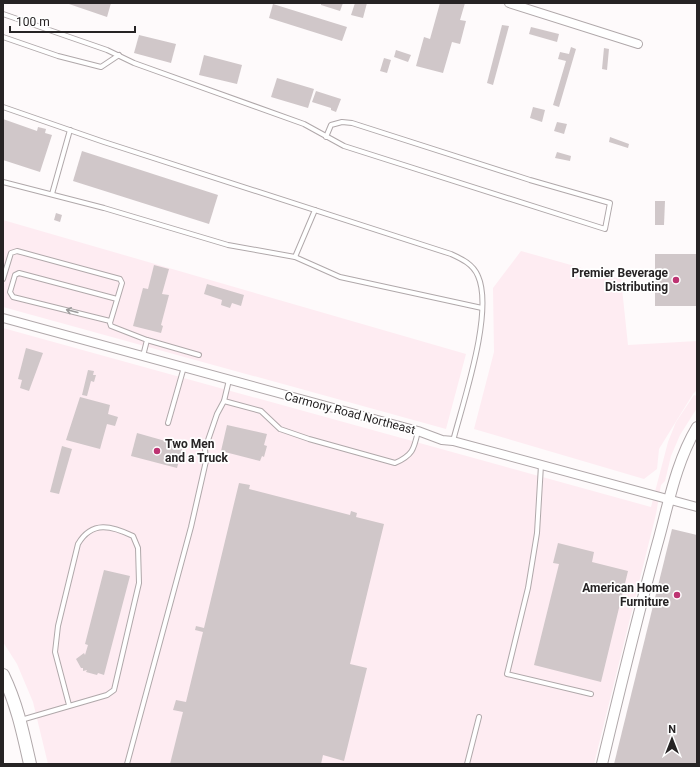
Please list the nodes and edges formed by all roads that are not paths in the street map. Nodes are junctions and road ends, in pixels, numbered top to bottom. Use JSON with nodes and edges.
{"nodes":[{"id":1,"x":509,"y":3,"type":"edge"},
{"id":2,"x":3,"y":14,"type":"edge"},
{"id":3,"x":3,"y":37,"type":"edge"},
{"id":4,"x":638,"y":44,"type":"dead end"},
{"id":5,"x":119,"y":55,"type":"junction"},
{"id":6,"x":3,"y":107,"type":"edge"},
{"id":7,"x":70,"y":130,"type":"junction"},
{"id":8,"x":326,"y":137,"type":"junction"},
{"id":9,"x":3,"y":182,"type":"edge"},
{"id":10,"x":52,"y":194,"type":"junction"},
{"id":11,"x":315,"y":210,"type":"junction"},
{"id":12,"x":295,"y":257,"type":"junction"},
{"id":13,"x":3,"y":279,"type":"edge"},
{"id":14,"x":117,"y":299,"type":"junction"},
{"id":15,"x":482,"y":308,"type":"junction"},
{"id":16,"x":3,"y":318,"type":"edge"},
{"id":17,"x":110,"y":320,"type":"junction"},
{"id":18,"x":147,"y":340,"type":"junction"},
{"id":19,"x":198,"y":355,"type":"dead end"},
{"id":20,"x":143,"y":356,"type":"junction"},
{"id":21,"x":184,"y":367,"type":"junction"},
{"id":22,"x":229,"y":380,"type":"junction"},
{"id":23,"x":224,"y":401,"type":"junction"},
{"id":24,"x":168,"y":423,"type":"dead end"},
{"id":25,"x":697,"y":427,"type":"edge"},
{"id":26,"x":418,"y":431,"type":"junction"},
{"id":27,"x":454,"y":441,"type":"junction"},
{"id":28,"x":541,"y":465,"type":"junction"},
{"id":29,"x":670,"y":500,"type":"junction"},
{"id":30,"x":697,"y":508,"type":"edge"},
{"id":31,"x":3,"y":675,"type":"edge"},
{"id":32,"x":591,"y":694,"type":"dead end"},
{"id":33,"x":69,"y":705,"type":"junction"},
{"id":34,"x":479,"y":717,"type":"dead end"},
{"id":35,"x":20,"y":720,"type":"junction"},
{"id":36,"x":30,"y":764,"type":"edge"},
{"id":37,"x":127,"y":764,"type":"edge"},
{"id":38,"x":467,"y":764,"type":"edge"},
{"id":39,"x":602,"y":764,"type":"edge"}],
"edges":[{"from":1,"to":4,"type":"street"},
{"from":2,"to":5,"type":"lane"},
{"from":3,"to":5,"type":"lane"},
{"from":5,"to":8,"type":"lane"},
{"from":6,"to":7,"type":"lane"},
{"from":7,"to":10,"type":"lane"},
{"from":7,"to":11,"type":"lane"},
{"from":8,"to":8,"type":"lane"},
{"from":9,"to":10,"type":"lane"},
{"from":10,"to":12,"type":"lane"},
{"from":11,"to":12,"type":"lane"},
{"from":11,"to":15,"type":"lane"},
{"from":12,"to":15,"type":"lane"},
{"from":13,"to":14,"type":"lane"},
{"from":14,"to":17,"type":"lane"},
{"from":17,"to":14,"type":"lane","one_way":true},
{"from":15,"to":27,"type":"lane"},
{"from":16,"to":20,"type":"street","name":"Carmony Road Northeast"},
{"from":17,"to":18,"type":"lane"},
{"from":18,"to":19,"type":"lane"},
{"from":18,"to":20,"type":"lane"},
{"from":20,"to":21,"type":"street","name":"Carmony Road Northeast"},
{"from":21,"to":22,"type":"street","name":"Carmony Road Northeast"},
{"from":21,"to":24,"type":"lane"},
{"from":22,"to":23,"type":"lane"},
{"from":22,"to":26,"type":"street","name":"Carmony Road Northeast"},
{"from":23,"to":26,"type":"lane"},
{"from":23,"to":37,"type":"lane"},
{"from":25,"to":29,"type":"street"},
{"from":26,"to":27,"type":"street","name":"Carmony Road Northeast"},
{"from":27,"to":28,"type":"street","name":"Carmony Road Northeast"},
{"from":28,"to":29,"type":"street","name":"Carmony Road Northeast"},
{"from":28,"to":32,"type":"lane"},
{"from":29,"to":30,"type":"street","name":"Carmony Road Northeast"},
{"from":29,"to":39,"type":"street"},
{"from":31,"to":35,"type":"main road"},
{"from":33,"to":33,"type":"lane"},
{"from":33,"to":35,"type":"lane"},
{"from":34,"to":38,"type":"lane"},
{"from":35,"to":36,"type":"main road"}]}
